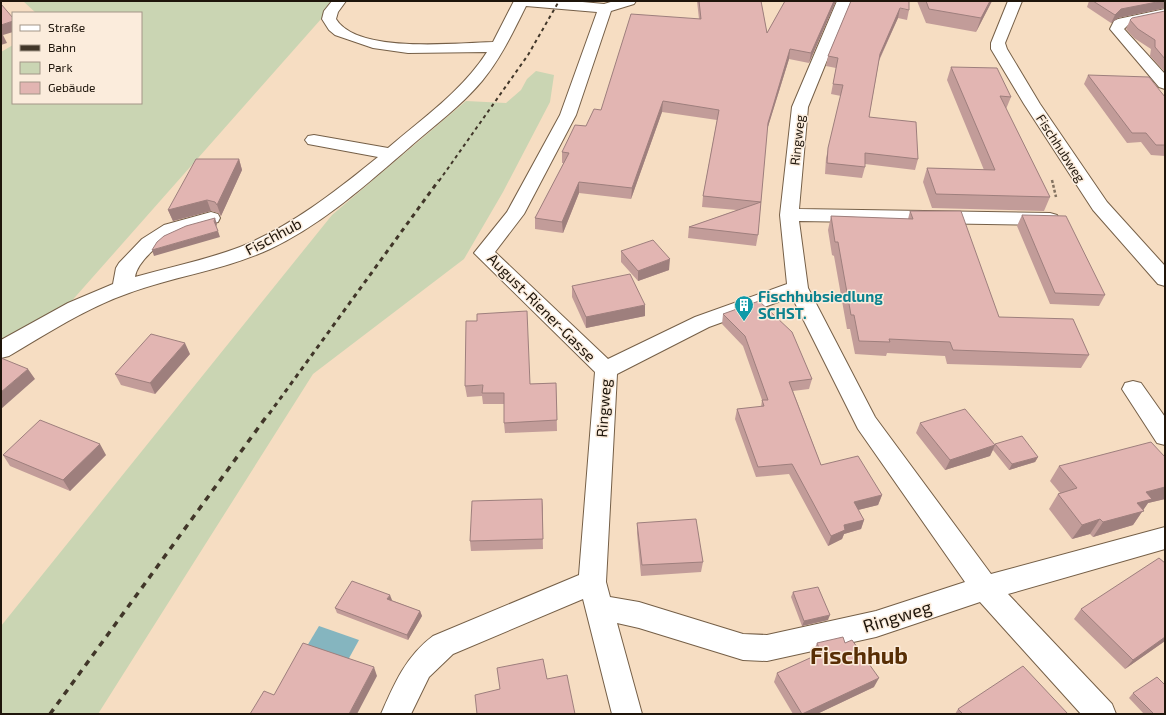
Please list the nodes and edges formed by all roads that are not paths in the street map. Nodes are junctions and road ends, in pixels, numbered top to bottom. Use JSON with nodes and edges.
{"nodes":[{"id":1,"x":339,"y":1,"type":"edge"},
{"id":2,"x":521,"y":1,"type":"edge"},
{"id":3,"x":629,"y":1,"type":"edge"},
{"id":4,"x":844,"y":1,"type":"edge"},
{"id":5,"x":1015,"y":1,"type":"edge"},
{"id":6,"x":605,"y":8,"type":"junction"},
{"id":7,"x":1165,"y":14,"type":"edge"},
{"id":8,"x":497,"y":47,"type":"junction"},
{"id":9,"x":1165,"y":84,"type":"edge"},
{"id":10,"x":314,"y":140,"type":"dead end"},
{"id":11,"x":392,"y":154,"type":"junction"},
{"id":12,"x":789,"y":215,"type":"junction"},
{"id":13,"x":211,"y":218,"type":"edge"},
{"id":14,"x":1062,"y":220,"type":"edge"},
{"id":15,"x":1165,"y":279,"type":"edge"},
{"id":16,"x":123,"y":287,"type":"junction"},
{"id":17,"x":798,"y":288,"type":"junction"},
{"id":18,"x":1,"y":350,"type":"edge"},
{"id":19,"x":606,"y":370,"type":"junction"},
{"id":20,"x":1134,"y":389,"type":"dead end"},
{"id":21,"x":1165,"y":436,"type":"edge"},
{"id":22,"x":1165,"y":538,"type":"edge"},
{"id":23,"x":984,"y":588,"type":"junction"},
{"id":24,"x":595,"y":595,"type":"junction"},
{"id":25,"x":396,"y":714,"type":"edge"},
{"id":26,"x":627,"y":714,"type":"edge"},
{"id":27,"x":1101,"y":714,"type":"edge"}],
"edges":[{"from":1,"to":8,"type":"street"},
{"from":2,"to":6,"type":"street","name":"Fischhub"},
{"from":2,"to":8,"type":"street","name":"Fischhub"},
{"from":3,"to":6,"type":"street"},
{"from":4,"to":12,"type":"street","name":"Ringweg"},
{"from":5,"to":15,"type":"street","name":"Fischhubweg"},
{"from":6,"to":19,"type":"street","name":"August-Riener-Gasse"},
{"from":7,"to":9,"type":"street"},
{"from":8,"to":11,"type":"street","name":"Fischhub"},
{"from":10,"to":11,"type":"street"},
{"from":11,"to":16,"type":"street","name":"Fischhub"},
{"from":12,"to":14,"type":"street"},
{"from":12,"to":17,"type":"street","name":"Ringweg"},
{"from":13,"to":16,"type":"street"},
{"from":16,"to":18,"type":"street","name":"Fischhub"},
{"from":17,"to":19,"type":"street","name":"Ringweg"},
{"from":17,"to":23,"type":"street","name":"Ringweg"},
{"from":19,"to":24,"type":"street","name":"Ringweg"},
{"from":20,"to":21,"type":"street"},
{"from":22,"to":23,"type":"street","name":"Ringweg"},
{"from":23,"to":24,"type":"street","name":"Ringweg"},
{"from":23,"to":27,"type":"street","name":"Ringweg"},
{"from":24,"to":25,"type":"street"},
{"from":24,"to":26,"type":"street","name":"Ringweg"}]}
